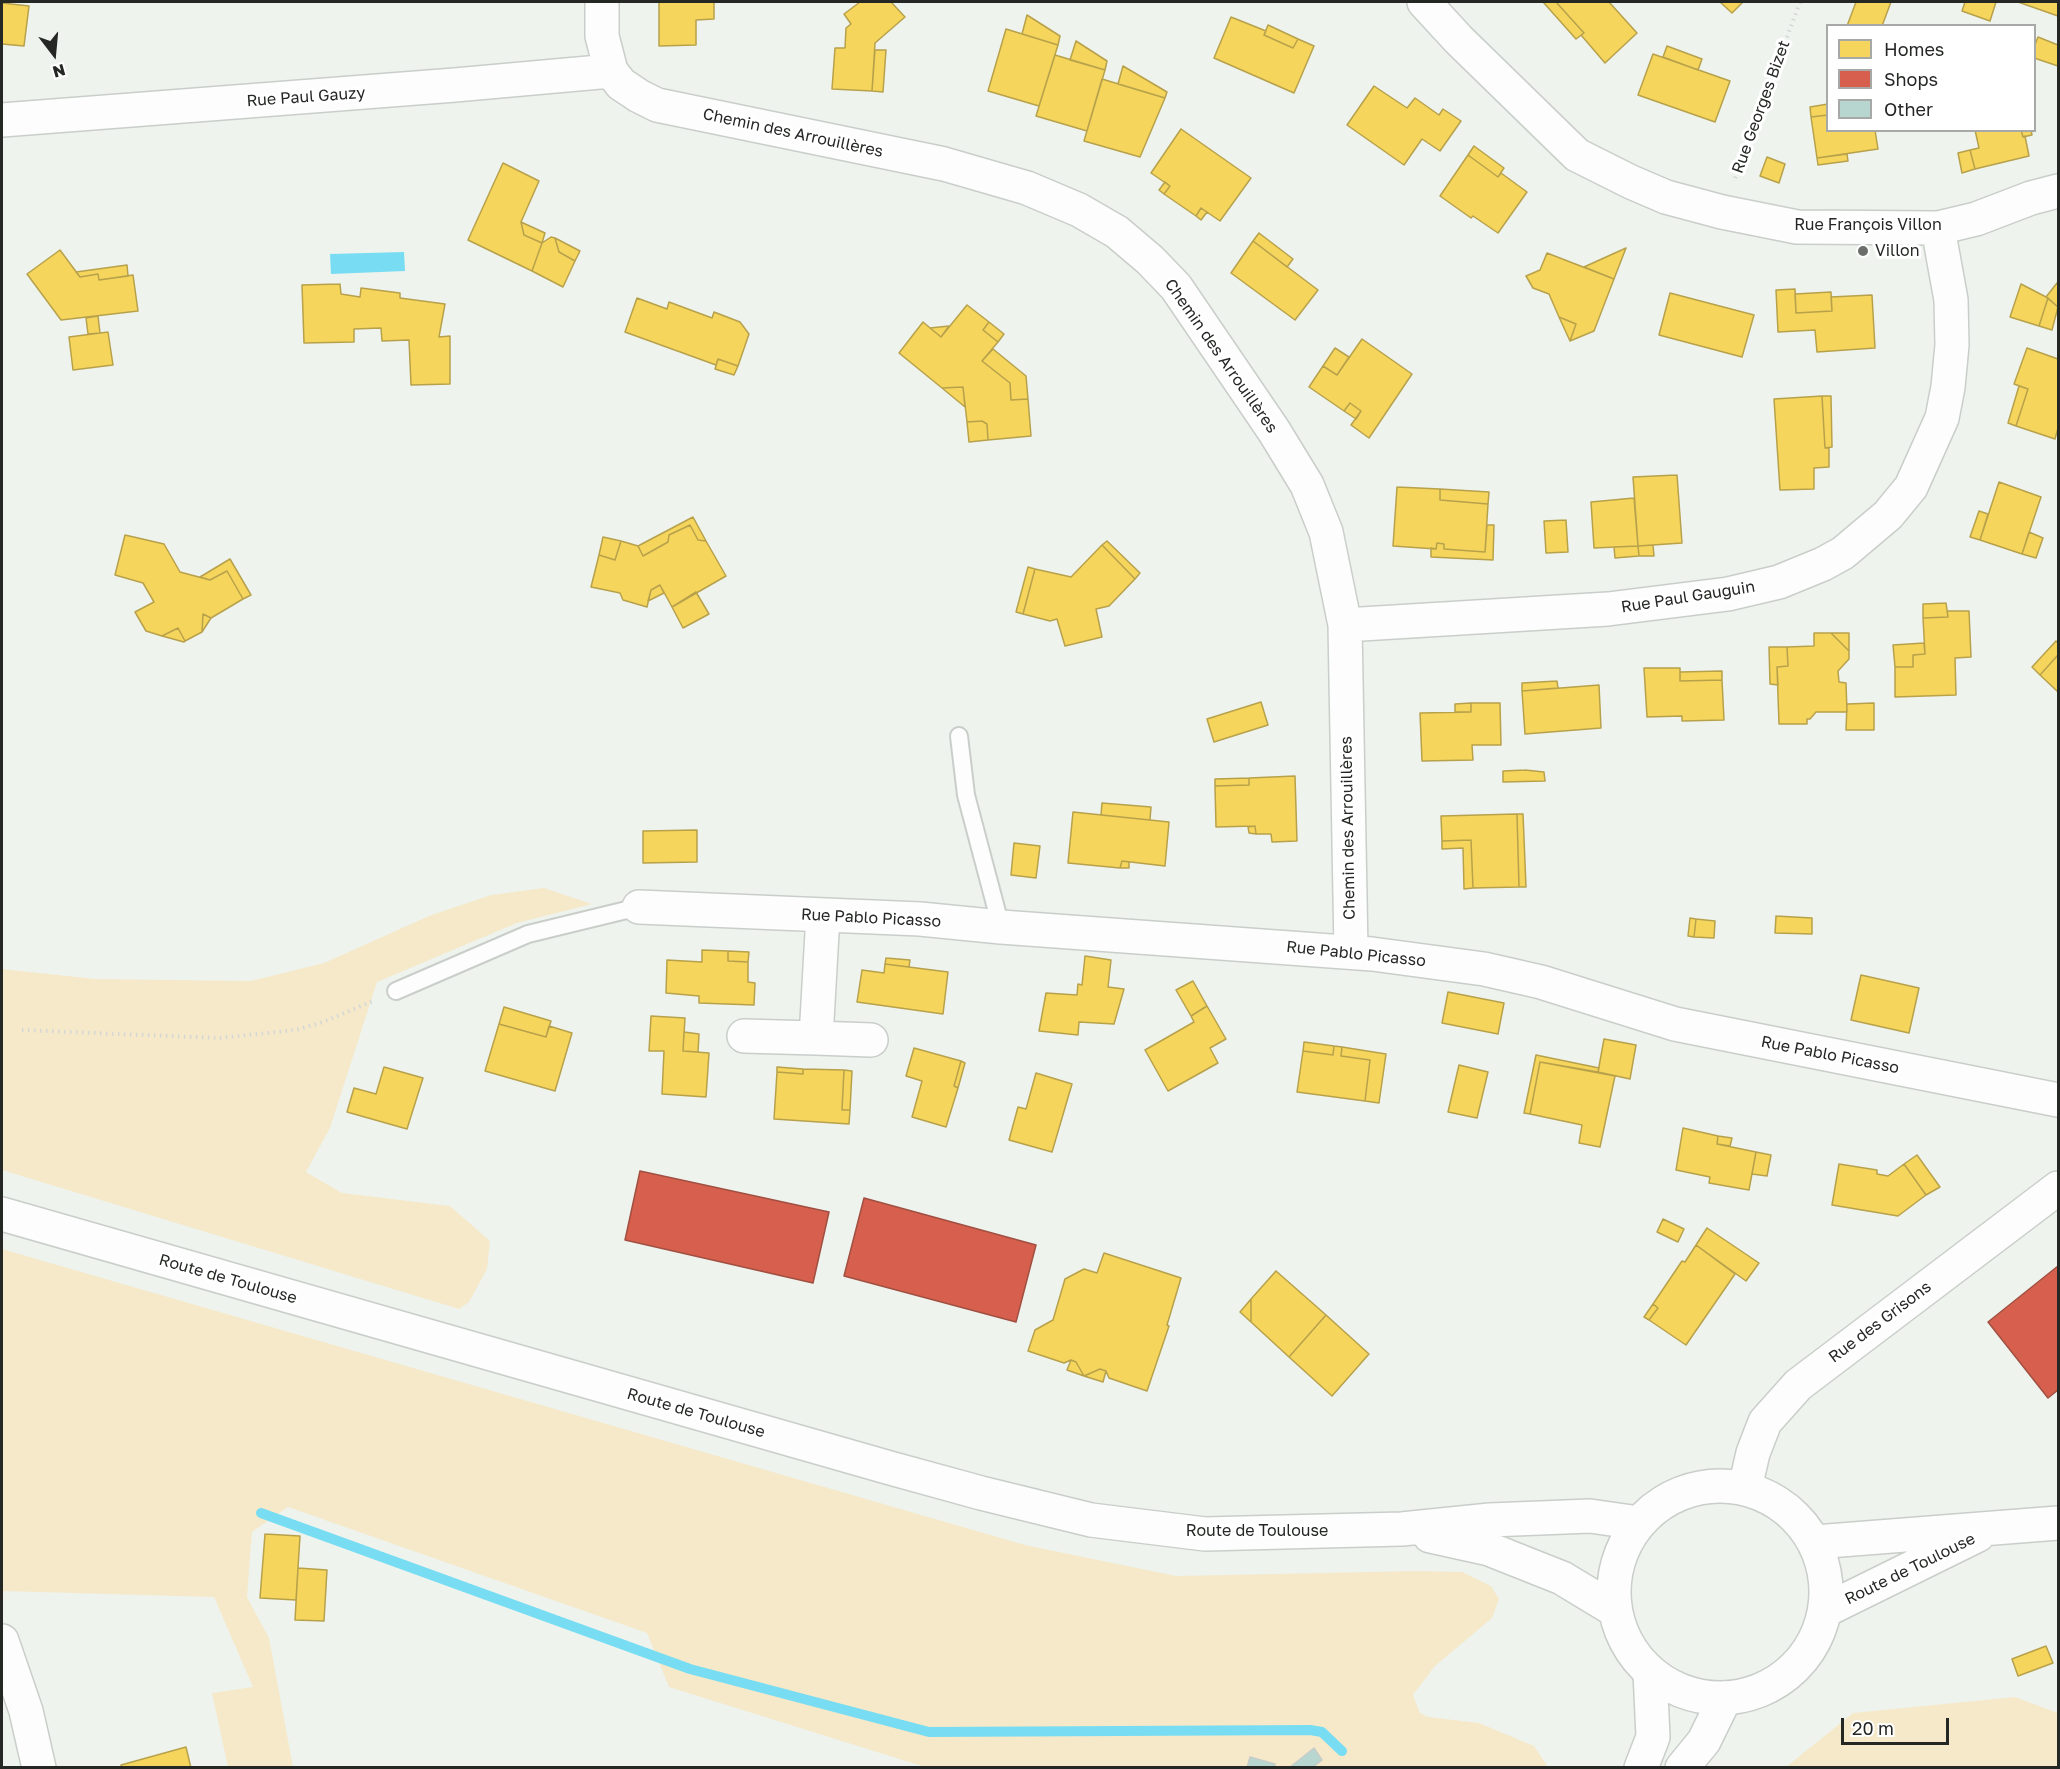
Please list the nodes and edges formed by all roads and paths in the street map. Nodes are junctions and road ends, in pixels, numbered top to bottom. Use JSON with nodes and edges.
{"nodes":[{"id":1,"x":602,"y":2,"type":"edge"},
{"id":2,"x":1424,"y":2,"type":"edge"},
{"id":3,"x":1800,"y":2,"type":"edge"},
{"id":4,"x":611,"y":71,"type":"junction"},
{"id":5,"x":2,"y":120,"type":"edge"},
{"id":6,"x":2058,"y":191,"type":"edge"},
{"id":7,"x":1722,"y":212,"type":"junction"},
{"id":8,"x":1938,"y":228,"type":"junction"},
{"id":9,"x":1345,"y":625,"type":"junction"},
{"id":10,"x":959,"y":736,"type":"dead end"},
{"id":11,"x":639,"y":907,"type":"joint"},
{"id":12,"x":823,"y":915,"type":"junction"},
{"id":13,"x":1000,"y":927,"type":"junction"},
{"id":14,"x":1351,"y":951,"type":"junction"},
{"id":15,"x":396,"y":991,"type":"joint"},
{"id":16,"x":22,"y":1030,"type":"dead end"},
{"id":17,"x":744,"y":1036,"type":"dead end"},
{"id":18,"x":816,"y":1038,"type":"junction"},
{"id":19,"x":871,"y":1041,"type":"dead end"},
{"id":20,"x":2058,"y":1100,"type":"edge"},
{"id":21,"x":2058,"y":1188,"type":"edge"},
{"id":22,"x":2,"y":1214,"type":"edge"},
{"id":23,"x":1745,"y":1488,"type":"junction"},
{"id":24,"x":1638,"y":1523,"type":"junction"},
{"id":25,"x":2058,"y":1523,"type":"edge"},
{"id":26,"x":1994,"y":1528,"type":"junction"},
{"id":27,"x":1402,"y":1529,"type":"junction"},
{"id":28,"x":1815,"y":1542,"type":"junction"},
{"id":29,"x":1615,"y":1610,"type":"junction"},
{"id":30,"x":1826,"y":1610,"type":"junction"},
{"id":31,"x":2,"y":1641,"type":"edge"},
{"id":32,"x":1650,"y":1672,"type":"junction"},
{"id":33,"x":1725,"y":1698,"type":"junction"},
{"id":34,"x":39,"y":1767,"type":"edge"},
{"id":35,"x":1641,"y":1767,"type":"edge"},
{"id":36,"x":1682,"y":1767,"type":"edge"}],
"edges":[{"from":1,"to":4,"type":"street"},
{"from":2,"to":7,"type":"street","name":"Rue François Villon"},
{"from":3,"to":7,"type":"path","name":"Rue Georges Bizet"},
{"from":4,"to":5,"type":"street","name":"Rue Paul Gauzy"},
{"from":4,"to":9,"type":"street","name":"Chemin des Arrouillères"},
{"from":6,"to":8,"type":"street","name":"Rue François Villon"},
{"from":7,"to":8,"type":"street","name":"Rue François Villon"},
{"from":8,"to":9,"type":"street","name":"Rue Paul Gauguin"},
{"from":9,"to":14,"type":"street","name":"Chemin des Arrouillères"},
{"from":10,"to":13,"type":"lane"},
{"from":11,"to":12,"type":"street","name":"Rue Pablo Picasso"},
{"from":11,"to":15,"type":"lane"},
{"from":12,"to":13,"type":"street","name":"Rue Pablo Picasso"},
{"from":12,"to":18,"type":"street"},
{"from":13,"to":14,"type":"street","name":"Rue Pablo Picasso"},
{"from":14,"to":20,"type":"street","name":"Rue Pablo Picasso"},
{"from":15,"to":16,"type":"path"},
{"from":17,"to":18,"type":"street"},
{"from":18,"to":19,"type":"street"},
{"from":21,"to":23,"type":"street","name":"Rue des Grisons"},
{"from":22,"to":27,"type":"street","name":"Route de Toulouse"},
{"from":23,"to":24,"type":"street"},
{"from":23,"to":28,"type":"street"},
{"from":24,"to":27,"type":"street","name":"Route de Toulouse"},
{"from":24,"to":29,"type":"street"},
{"from":25,"to":26,"type":"street","name":"Route de Toulouse"},
{"from":26,"to":28,"type":"street","name":"Route de Toulouse"},
{"from":26,"to":30,"type":"street","name":"Route de Toulouse"},
{"from":27,"to":29,"type":"street","name":"Route de Toulouse"},
{"from":28,"to":30,"type":"street"},
{"from":29,"to":32,"type":"street"},
{"from":30,"to":33,"type":"street"},
{"from":31,"to":34,"type":"street"},
{"from":32,"to":33,"type":"street"},
{"from":32,"to":35,"type":"street"},
{"from":33,"to":36,"type":"street"}]}
